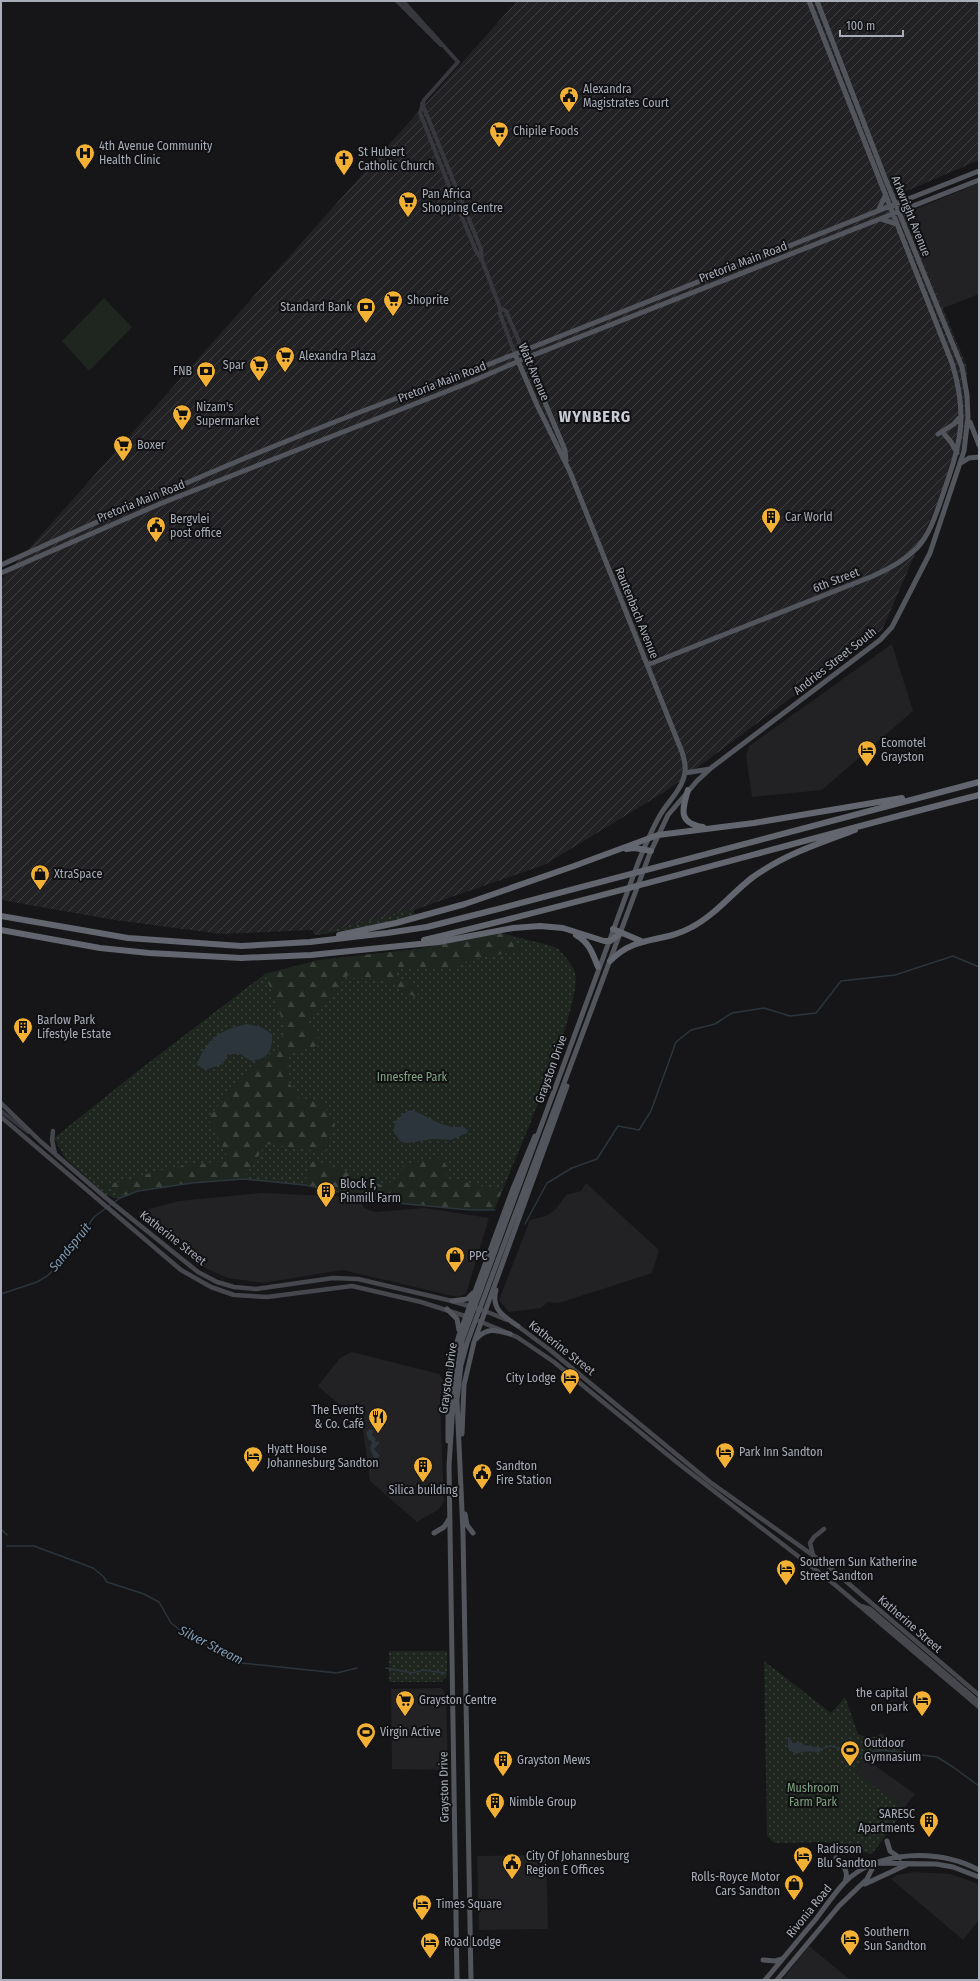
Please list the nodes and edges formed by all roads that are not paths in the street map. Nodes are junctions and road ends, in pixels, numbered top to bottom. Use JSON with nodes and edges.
{"nodes":[{"id":1,"x":397,"y":1,"type":"edge"},
{"id":2,"x":404,"y":1,"type":"edge"},
{"id":3,"x":810,"y":1,"type":"edge"},
{"id":4,"x":817,"y":1,"type":"edge"},
{"id":5,"x":444,"y":47,"type":"junction"},
{"id":6,"x":422,"y":103,"type":"junction"},
{"id":7,"x":979,"y":171,"type":"edge"},
{"id":8,"x":979,"y":180,"type":"edge"},
{"id":9,"x":885,"y":196,"type":"junction"},
{"id":10,"x":896,"y":203,"type":"junction"},
{"id":11,"x":889,"y":206,"type":"junction"},
{"id":12,"x":878,"y":211,"type":"junction"},
{"id":13,"x":899,"y":212,"type":"junction"},
{"id":14,"x":893,"y":215,"type":"junction"},
{"id":15,"x":881,"y":219,"type":"junction"},
{"id":16,"x":897,"y":224,"type":"junction"},
{"id":17,"x":482,"y":260,"type":"junction"},
{"id":18,"x":500,"y":308,"type":"junction"},
{"id":19,"x":523,"y":351,"type":"junction"},
{"id":20,"x":514,"y":354,"type":"junction"},
{"id":21,"x":526,"y":358,"type":"junction"},
{"id":22,"x":518,"y":362,"type":"junction"},
{"id":23,"x":549,"y":415,"type":"junction"},
{"id":24,"x":961,"y":416,"type":"junction"},
{"id":25,"x":543,"y":418,"type":"junction"},
{"id":26,"x":968,"y":418,"type":"junction"},
{"id":27,"x":960,"y":439,"type":"joint"},
{"id":28,"x":966,"y":441,"type":"joint"},
{"id":29,"x":979,"y":445,"type":"edge"},
{"id":30,"x":957,"y":453,"type":"junction"},
{"id":31,"x":979,"y":457,"type":"edge"},
{"id":32,"x":566,"y":462,"type":"junction"},
{"id":33,"x":961,"y":463,"type":"junction"},
{"id":34,"x":1,"y":565,"type":"edge"},
{"id":35,"x":1,"y":573,"type":"edge"},
{"id":36,"x":647,"y":665,"type":"junction"},
{"id":37,"x":711,"y":768,"type":"junction"},
{"id":38,"x":685,"y":773,"type":"junction"},
{"id":39,"x":979,"y":782,"type":"edge"},
{"id":40,"x":688,"y":790,"type":"junction"},
{"id":41,"x":943,"y":791,"type":"junction"},
{"id":42,"x":979,"y":795,"type":"edge"},
{"id":43,"x":894,"y":817,"type":"junction"},
{"id":44,"x":710,"y":828,"type":"junction"},
{"id":45,"x":658,"y":835,"type":"junction"},
{"id":46,"x":648,"y":838,"type":"junction"},
{"id":47,"x":643,"y":851,"type":"junction"},
{"id":48,"x":650,"y":852,"type":"junction"},
{"id":49,"x":574,"y":866,"type":"junction"},
{"id":50,"x":1,"y":916,"type":"edge"},
{"id":51,"x":540,"y":926,"type":"junction"},
{"id":52,"x":1,"y":930,"type":"edge"},
{"id":53,"x":613,"y":930,"type":"junction"},
{"id":54,"x":620,"y":933,"type":"junction"},
{"id":55,"x":608,"y":941,"type":"junction"},
{"id":56,"x":641,"y":941,"type":"junction"},
{"id":57,"x":310,"y":942,"type":"junction"},
{"id":58,"x":403,"y":945,"type":"junction"},
{"id":59,"x":610,"y":962,"type":"junction"},
{"id":60,"x":598,"y":967,"type":"junction"},
{"id":61,"x":582,"y":1037,"type":"junction"},
{"id":62,"x":550,"y":1100,"type":"junction"},
{"id":63,"x":1,"y":1103,"type":"edge"},
{"id":64,"x":1,"y":1112,"type":"edge"},
{"id":65,"x":1,"y":1117,"type":"edge"},
{"id":66,"x":53,"y":1131,"type":"dead end"},
{"id":67,"x":40,"y":1141,"type":"junction"},
{"id":68,"x":55,"y":1154,"type":"junction"},
{"id":69,"x":507,"y":1250,"type":"junction"},
{"id":70,"x":475,"y":1291,"type":"junction"},
{"id":71,"x":452,"y":1302,"type":"junction"},
{"id":72,"x":469,"y":1306,"type":"junction"},
{"id":73,"x":447,"y":1309,"type":"junction"},
{"id":74,"x":485,"y":1311,"type":"junction"},
{"id":75,"x":466,"y":1316,"type":"junction"},
{"id":76,"x":481,"y":1322,"type":"junction"},
{"id":77,"x":518,"y":1326,"type":"junction"},
{"id":78,"x":459,"y":1334,"type":"junction"},
{"id":79,"x":510,"y":1334,"type":"junction"},
{"id":80,"x":474,"y":1342,"type":"junction"},
{"id":81,"x":455,"y":1411,"type":"junction"},
{"id":82,"x":460,"y":1442,"type":"junction"},
{"id":83,"x":449,"y":1466,"type":"junction"},
{"id":84,"x":460,"y":1482,"type":"junction"},
{"id":85,"x":450,"y":1518,"type":"junction"},
{"id":86,"x":824,"y":1529,"type":"dead end"},
{"id":87,"x":434,"y":1533,"type":"dead end"},
{"id":88,"x":473,"y":1533,"type":"dead end"},
{"id":89,"x":814,"y":1556,"type":"junction"},
{"id":90,"x":858,"y":1604,"type":"junction"},
{"id":91,"x":979,"y":1695,"type":"edge"},
{"id":92,"x":979,"y":1702,"type":"edge"},
{"id":93,"x":979,"y":1706,"type":"edge"},
{"id":94,"x":886,"y":1841,"type":"dead end"},
{"id":95,"x":836,"y":1858,"type":"dead end"},
{"id":96,"x":900,"y":1858,"type":"junction"},
{"id":97,"x":874,"y":1863,"type":"junction"},
{"id":98,"x":911,"y":1863,"type":"junction"},
{"id":99,"x":979,"y":1870,"type":"edge"},
{"id":100,"x":979,"y":1877,"type":"edge"},
{"id":101,"x":844,"y":1883,"type":"junction"},
{"id":102,"x":858,"y":1888,"type":"junction"},
{"id":103,"x":783,"y":1959,"type":"junction"},
{"id":104,"x":763,"y":1960,"type":"dead end"},
{"id":105,"x":457,"y":1980,"type":"edge"},
{"id":106,"x":471,"y":1980,"type":"edge"},
{"id":107,"x":765,"y":1980,"type":"edge"},
{"id":108,"x":777,"y":1980,"type":"edge"}],
"edges":[{"from":1,"to":5,"type":"street"},
{"from":2,"to":5,"type":"street"},
{"from":3,"to":9,"type":"main road","name":"Arkwright Avenue"},
{"from":4,"to":10,"type":"main road","name":"Arkwright Avenue"},
{"from":5,"to":6,"type":"street"},
{"from":6,"to":17,"type":"street","name":"Watt Avenue"},
{"from":6,"to":17,"type":"street","name":"Watt Avenue"},
{"from":7,"to":10,"type":"main road","name":"Pretoria Main Road"},
{"from":8,"to":13,"type":"main road","name":"Pretoria Main Road"},
{"from":9,"to":11,"type":"main road","name":"Arkwright Avenue"},
{"from":9,"to":12,"type":"main road"},
{"from":10,"to":11,"type":"main road","name":"Pretoria Main Road"},
{"from":10,"to":13,"type":"main road","name":"Arkwright Avenue"},
{"from":11,"to":12,"type":"main road","name":"Pretoria Main Road"},
{"from":11,"to":14,"type":"main road","name":"Arkwright Avenue"},
{"from":12,"to":19,"type":"main road","name":"Pretoria Main Road"},
{"from":13,"to":14,"type":"main road","name":"Pretoria Main Road"},
{"from":13,"to":26,"type":"main road","name":"Arkwright Avenue"},
{"from":14,"to":15,"type":"main road","name":"Pretoria Main Road"},
{"from":14,"to":16,"type":"main road","name":"Arkwright Avenue"},
{"from":15,"to":16,"type":"main road"},
{"from":15,"to":21,"type":"main road","name":"Pretoria Main Road"},
{"from":16,"to":24,"type":"main road","name":"Arkwright Avenue"},
{"from":17,"to":18,"type":"street","name":"Watt Avenue"},
{"from":18,"to":19,"type":"street","name":"Watt Avenue"},
{"from":18,"to":20,"type":"street","name":"Watt Avenue"},
{"from":19,"to":20,"type":"main road","name":"Pretoria Main Road"},
{"from":19,"to":21,"type":"main road","name":"Watt Avenue"},
{"from":20,"to":22,"type":"main road","name":"Watt Avenue"},
{"from":20,"to":34,"type":"main road","name":"Pretoria Main Road"},
{"from":21,"to":22,"type":"main road","name":"Pretoria Main Road"},
{"from":21,"to":23,"type":"main road","name":"Watt Avenue"},
{"from":22,"to":25,"type":"main road","name":"Watt Avenue"},
{"from":22,"to":35,"type":"main road","name":"Pretoria Main Road"},
{"from":23,"to":25,"type":"main road"},
{"from":23,"to":32,"type":"main road","name":"Watt Avenue"},
{"from":24,"to":27,"type":"main road","name":"Arkwright Avenue"},
{"from":24,"to":30,"type":"main road"},
{"from":25,"to":32,"type":"main road","name":"Watt Avenue"},
{"from":26,"to":28,"type":"main road","name":"Arkwright Avenue"},
{"from":26,"to":29,"type":"main road"},
{"from":27,"to":30,"type":"main road","name":"6th Street"},
{"from":28,"to":33,"type":"main road","name":"Andries Street South"},
{"from":30,"to":36,"type":"main road","name":"6th Street"},
{"from":31,"to":33,"type":"main road"},
{"from":32,"to":36,"type":"main road","name":"Rautenbach Avenue"},
{"from":33,"to":37,"type":"main road","name":"Andries Street South"},
{"from":36,"to":38,"type":"main road","name":"Rautenbach Avenue"},
{"from":37,"to":38,"type":"main road"},
{"from":37,"to":40,"type":"main road","name":"Andries Street South"},
{"from":38,"to":46,"type":"main road","name":"Grayston Drive"},
{"from":39,"to":41,"type":"highway"},
{"from":40,"to":44,"type":"highway"},
{"from":40,"to":45,"type":"main road","name":"Grayston Drive"},
{"from":41,"to":44,"type":"highway"},
{"from":41,"to":57,"type":"highway"},
{"from":42,"to":43,"type":"highway"},
{"from":43,"to":56,"type":"highway"},
{"from":43,"to":58,"type":"highway"},
{"from":44,"to":45,"type":"highway"},
{"from":45,"to":46,"type":"highway"},
{"from":45,"to":48,"type":"main road","name":"Grayston Drive"},
{"from":46,"to":47,"type":"main road","name":"Grayston Drive"},
{"from":46,"to":49,"type":"highway"},
{"from":47,"to":48,"type":"highway"},
{"from":47,"to":49,"type":"highway"},
{"from":47,"to":53,"type":"main road","name":"Grayston Drive"},
{"from":48,"to":54,"type":"main road","name":"Grayston Drive"},
{"from":49,"to":57,"type":"highway"},
{"from":50,"to":57,"type":"highway"},
{"from":51,"to":55,"type":"highway"},
{"from":51,"to":58,"type":"highway"},
{"from":51,"to":60,"type":"highway"},
{"from":52,"to":58,"type":"highway"},
{"from":53,"to":54,"type":"highway"},
{"from":53,"to":55,"type":"main road","name":"Grayston Drive"},
{"from":54,"to":55,"type":"highway"},
{"from":54,"to":56,"type":"highway"},
{"from":54,"to":59,"type":"main road","name":"Grayston Drive"},
{"from":55,"to":60,"type":"main road","name":"Grayston Drive"},
{"from":56,"to":59,"type":"highway"},
{"from":59,"to":61,"type":"main road","name":"Grayston Drive"},
{"from":60,"to":62,"type":"main road","name":"Grayston Drive"},
{"from":61,"to":69,"type":"main road"},
{"from":61,"to":81,"type":"main road","name":"Grayston Drive"},
{"from":62,"to":70,"type":"main road"},
{"from":62,"to":81,"type":"main road","name":"Grayston Drive"},
{"from":63,"to":67,"type":"main road","name":"Katherine Street"},
{"from":64,"to":67,"type":"street"},
{"from":65,"to":73,"type":"main road","name":"Katherine Street"},
{"from":66,"to":68,"type":"main road"},
{"from":67,"to":68,"type":"main road","name":"Katherine Street"},
{"from":68,"to":71,"type":"main road","name":"Katherine Street"},
{"from":69,"to":74,"type":"main road"},
{"from":69,"to":77,"type":"main road"},
{"from":70,"to":71,"type":"main road"},
{"from":70,"to":72,"type":"main road"},
{"from":71,"to":72,"type":"main road","name":"Katherine Street"},
{"from":72,"to":74,"type":"main road","name":"Katherine Street"},
{"from":72,"to":75,"type":"main road"},
{"from":73,"to":75,"type":"main road","name":"Katherine Street"},
{"from":73,"to":78,"type":"main road"},
{"from":74,"to":76,"type":"main road"},
{"from":74,"to":77,"type":"main road","name":"Katherine Street"},
{"from":75,"to":76,"type":"main road","name":"Katherine Street"},
{"from":75,"to":78,"type":"main road"},
{"from":76,"to":79,"type":"main road","name":"Katherine Street"},
{"from":76,"to":80,"type":"main road"},
{"from":77,"to":89,"type":"main road","name":"Katherine Street"},
{"from":78,"to":83,"type":"main road"},
{"from":79,"to":80,"type":"main road"},
{"from":79,"to":90,"type":"main road","name":"Katherine Street"},
{"from":80,"to":82,"type":"main road"},
{"from":81,"to":82,"type":"main road","name":"Grayston Drive"},
{"from":81,"to":83,"type":"main road","name":"Grayston Drive"},
{"from":82,"to":84,"type":"main road","name":"Grayston Drive"},
{"from":83,"to":85,"type":"main road","name":"Grayston Drive"},
{"from":84,"to":88,"type":"main road"},
{"from":84,"to":106,"type":"main road","name":"Grayston Drive"},
{"from":85,"to":87,"type":"main road"},
{"from":85,"to":105,"type":"main road","name":"Grayston Drive"},
{"from":86,"to":89,"type":"main road"},
{"from":89,"to":91,"type":"main road","name":"Katherine Street"},
{"from":90,"to":92,"type":"main road"},
{"from":90,"to":93,"type":"main road","name":"Katherine Street"},
{"from":94,"to":96,"type":"main road"},
{"from":95,"to":101,"type":"main road"},
{"from":96,"to":97,"type":"main road","name":"Rivonia Road"},
{"from":96,"to":99,"type":"main road","name":"Rivonia Road"},
{"from":97,"to":98,"type":"main road"},
{"from":97,"to":101,"type":"main road","name":"Rivonia Road"},
{"from":97,"to":102,"type":"main road","name":"Rivonia Road"},
{"from":98,"to":100,"type":"main road"},
{"from":98,"to":102,"type":"main road"},
{"from":101,"to":103,"type":"main road","name":"Rivonia Road"},
{"from":102,"to":108,"type":"main road","name":"Rivonia Road"},
{"from":103,"to":104,"type":"main road"},
{"from":103,"to":107,"type":"main road","name":"Rivonia Road"}]}
